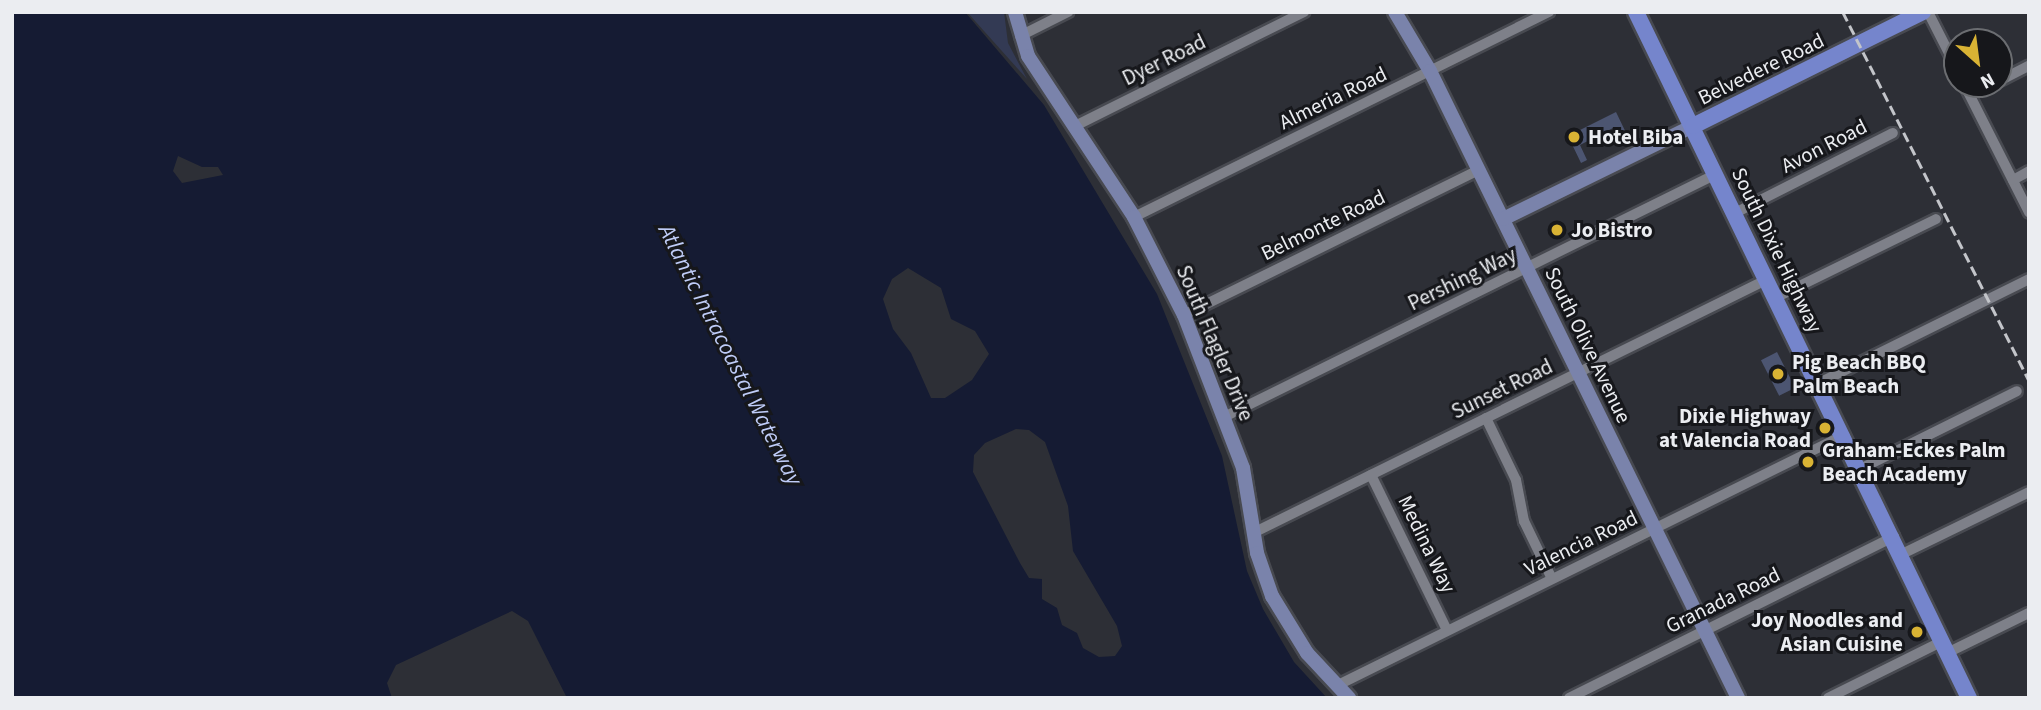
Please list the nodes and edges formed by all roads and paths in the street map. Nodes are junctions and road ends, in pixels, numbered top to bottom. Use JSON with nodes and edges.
{"nodes":[{"id":1,"x":1016,"y":12,"type":"edge"},
{"id":2,"x":1068,"y":12,"type":"edge"},
{"id":3,"x":1304,"y":12,"type":"edge"},
{"id":4,"x":1395,"y":12,"type":"edge"},
{"id":5,"x":1549,"y":12,"type":"edge"},
{"id":6,"x":1636,"y":12,"type":"edge"},
{"id":7,"x":1926,"y":12,"type":"edge"},
{"id":8,"x":1020,"y":36,"type":"junction"},
{"id":9,"x":1943,"y":43,"type":"edge"},
{"id":10,"x":2029,"y":66,"type":"edge"},
{"id":11,"x":1430,"y":71,"type":"junction"},
{"id":12,"x":2013,"y":74,"type":"edge"},
{"id":13,"x":1971,"y":98,"type":"edge"},
{"id":14,"x":1077,"y":125,"type":"junction"},
{"id":15,"x":1693,"y":126,"type":"junction"},
{"id":16,"x":1893,"y":133,"type":"dead end"},
{"id":17,"x":1479,"y":170,"type":"junction"},
{"id":18,"x":2029,"y":171,"type":"edge"},
{"id":19,"x":1716,"y":174,"type":"junction"},
{"id":20,"x":2029,"y":177,"type":"edge"},
{"id":21,"x":2013,"y":180,"type":"junction"},
{"id":22,"x":2029,"y":212,"type":"edge"},
{"id":23,"x":1735,"y":213,"type":"junction"},
{"id":24,"x":1134,"y":217,"type":"junction"},
{"id":25,"x":1503,"y":219,"type":"junction"},
{"id":26,"x":1936,"y":219,"type":"dead end"},
{"id":27,"x":1527,"y":268,"type":"junction"},
{"id":28,"x":1768,"y":279,"type":"junction"},
{"id":29,"x":2029,"y":279,"type":"edge"},
{"id":30,"x":1777,"y":297,"type":"junction"},
{"id":31,"x":1184,"y":316,"type":"junction"},
{"id":32,"x":1578,"y":373,"type":"junction"},
{"id":33,"x":1819,"y":383,"type":"junction"},
{"id":34,"x":2017,"y":391,"type":"dead end"},
{"id":35,"x":1224,"y":417,"type":"junction"},
{"id":36,"x":1486,"y":418,"type":"junction"},
{"id":37,"x":1844,"y":435,"type":"junction"},
{"id":38,"x":1860,"y":469,"type":"junction"},
{"id":39,"x":1371,"y":475,"type":"junction"},
{"id":40,"x":2029,"y":492,"type":"edge"},
{"id":41,"x":1655,"y":528,"type":"junction"},
{"id":42,"x":1253,"y":533,"type":"junction"},
{"id":43,"x":1894,"y":537,"type":"junction"},
{"id":44,"x":1902,"y":554,"type":"junction"},
{"id":45,"x":1552,"y":579,"type":"junction"},
{"id":46,"x":2029,"y":612,"type":"edge"},
{"id":47,"x":1705,"y":630,"type":"junction"},
{"id":48,"x":1447,"y":631,"type":"junction"},
{"id":49,"x":1944,"y":647,"type":"junction"},
{"id":50,"x":1336,"y":686,"type":"junction"},
{"id":51,"x":1349,"y":698,"type":"edge"},
{"id":52,"x":1569,"y":698,"type":"edge"},
{"id":53,"x":1738,"y":698,"type":"edge"},
{"id":54,"x":1828,"y":698,"type":"edge"},
{"id":55,"x":1969,"y":698,"type":"edge"}],
"edges":[{"from":1,"to":8,"type":"street","name":"South Flagler Drive"},
{"from":2,"to":8,"type":"street"},
{"from":3,"to":14,"type":"street","name":"Dyer Road"},
{"from":4,"to":11,"type":"street","name":"South Olive Avenue"},
{"from":5,"to":11,"type":"street","name":"Almeria Road"},
{"from":6,"to":15,"type":"main road","name":"South Dixie Highway"},
{"from":7,"to":9,"type":"street"},
{"from":7,"to":15,"type":"main road","name":"Belvedere Road"},
{"from":8,"to":14,"type":"street","name":"South Flagler Drive"},
{"from":10,"to":12,"type":"street"},
{"from":11,"to":17,"type":"street","name":"South Olive Avenue"},
{"from":11,"to":24,"type":"street","name":"Almeria Road"},
{"from":13,"to":21,"type":"street"},
{"from":14,"to":24,"type":"street","name":"South Flagler Drive"},
{"from":15,"to":19,"type":"main road","name":"South Dixie Highway"},
{"from":15,"to":25,"type":"street","name":"Belvedere Road"},
{"from":16,"to":23,"type":"street","name":"Avon Road"},
{"from":17,"to":25,"type":"street","name":"South Olive Avenue"},
{"from":17,"to":31,"type":"street","name":"Belmonte Road"},
{"from":18,"to":21,"type":"street"},
{"from":19,"to":23,"type":"main road","name":"South Dixie Highway"},
{"from":19,"to":27,"type":"street","name":"Pershing Way"},
{"from":20,"to":21,"type":"street"},
{"from":21,"to":22,"type":"street"},
{"from":23,"to":28,"type":"main road","name":"South Dixie Highway"},
{"from":24,"to":31,"type":"street","name":"South Flagler Drive"},
{"from":25,"to":27,"type":"street","name":"South Olive Avenue"},
{"from":26,"to":30,"type":"street"},
{"from":27,"to":32,"type":"street","name":"South Olive Avenue"},
{"from":27,"to":35,"type":"street","name":"Pershing Way"},
{"from":28,"to":30,"type":"main road","name":"South Dixie Highway"},
{"from":28,"to":32,"type":"street","name":"Sunset Road"},
{"from":29,"to":33,"type":"street"},
{"from":30,"to":33,"type":"main road","name":"South Dixie Highway"},
{"from":31,"to":35,"type":"street","name":"South Flagler Drive"},
{"from":32,"to":36,"type":"street","name":"Sunset Road"},
{"from":32,"to":41,"type":"street","name":"South Olive Avenue"},
{"from":33,"to":37,"type":"main road","name":"South Dixie Highway"},
{"from":34,"to":38,"type":"street"},
{"from":35,"to":42,"type":"street","name":"South Flagler Drive"},
{"from":36,"to":39,"type":"street","name":"Sunset Road"},
{"from":36,"to":45,"type":"street"},
{"from":37,"to":38,"type":"main road","name":"South Dixie Highway"},
{"from":37,"to":41,"type":"street","name":"Valencia Road"},
{"from":38,"to":43,"type":"main road","name":"South Dixie Highway"},
{"from":39,"to":42,"type":"street","name":"Sunset Road"},
{"from":39,"to":48,"type":"street","name":"Medina Way"},
{"from":40,"to":44,"type":"street"},
{"from":41,"to":45,"type":"street","name":"Valencia Road"},
{"from":41,"to":47,"type":"street","name":"South Olive Avenue"},
{"from":42,"to":50,"type":"street","name":"South Flagler Drive"},
{"from":43,"to":44,"type":"main road","name":"South Dixie Highway"},
{"from":43,"to":47,"type":"street","name":"Granada Road"},
{"from":44,"to":49,"type":"main road","name":"South Dixie Highway"},
{"from":45,"to":48,"type":"street","name":"Valencia Road"},
{"from":46,"to":49,"type":"street"},
{"from":47,"to":52,"type":"street","name":"Granada Road"},
{"from":47,"to":53,"type":"street","name":"South Olive Avenue"},
{"from":48,"to":50,"type":"street","name":"Valencia Road"},
{"from":49,"to":54,"type":"street"},
{"from":49,"to":55,"type":"main road","name":"South Dixie Highway"},
{"from":50,"to":51,"type":"street","name":"South Flagler Drive"}]}
